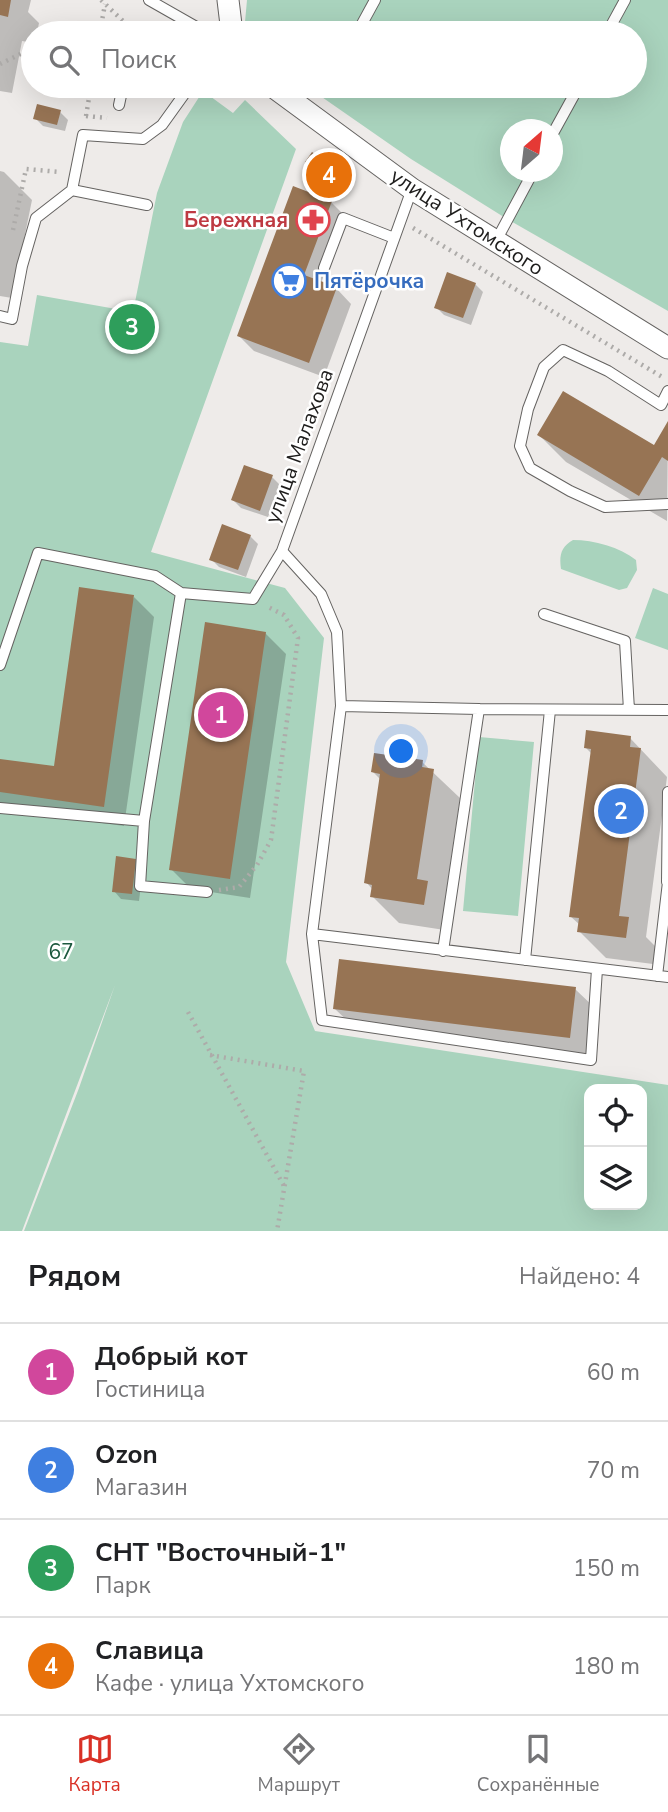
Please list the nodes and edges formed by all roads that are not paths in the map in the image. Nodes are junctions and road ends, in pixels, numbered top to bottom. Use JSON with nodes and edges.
{"nodes":[{"id":1,"x":149,"y":0,"type":"edge"},
{"id":2,"x":228,"y":0,"type":"edge"},
{"id":3,"x":375,"y":0,"type":"edge"},
{"id":4,"x":625,"y":0,"type":"edge"},
{"id":5,"x":186,"y":21,"type":"edge"},
{"id":6,"x":231,"y":21,"type":"edge"},
{"id":7,"x":363,"y":21,"type":"edge"},
{"id":8,"x":614,"y":21,"type":"edge"},
{"id":9,"x":121,"y":98,"type":"edge"},
{"id":10,"x":181,"y":98,"type":"edge"},
{"id":11,"x":288,"y":98,"type":"edge"},
{"id":12,"x":572,"y":98,"type":"edge"},
{"id":13,"x":120,"y":105,"type":"dead end"},
{"id":14,"x":561,"y":119,"type":"edge"},
{"id":15,"x":527,"y":182,"type":"edge"},
{"id":16,"x":412,"y":189,"type":"junction"},
{"id":17,"x":72,"y":190,"type":"junction"},
{"id":18,"x":147,"y":205,"type":"dead end"},
{"id":19,"x":394,"y":238,"type":"junction"},
{"id":20,"x":495,"y":241,"type":"junction"},
{"id":21,"x":324,"y":268,"type":"dead end"},
{"id":22,"x":0,"y":316,"type":"edge"},
{"id":23,"x":668,"y":348,"type":"edge"},
{"id":24,"x":668,"y":391,"type":"edge"},
{"id":25,"x":668,"y":504,"type":"edge"},
{"id":26,"x":282,"y":551,"type":"junction"},
{"id":27,"x":181,"y":593,"type":"junction"},
{"id":28,"x":544,"y":614,"type":"dead end"},
{"id":29,"x":0,"y":665,"type":"edge"},
{"id":30,"x":341,"y":706,"type":"junction"},
{"id":31,"x":479,"y":709,"type":"junction"},
{"id":32,"x":550,"y":710,"type":"junction"},
{"id":33,"x":629,"y":710,"type":"junction"},
{"id":34,"x":668,"y":710,"type":"edge"},
{"id":35,"x":668,"y":792,"type":"edge"},
{"id":36,"x":0,"y":807,"type":"edge"},
{"id":37,"x":144,"y":821,"type":"junction"},
{"id":38,"x":668,"y":882,"type":"edge"},
{"id":39,"x":207,"y":892,"type":"road end"},
{"id":40,"x":312,"y":934,"type":"junction"},
{"id":41,"x":443,"y":951,"type":"junction"},
{"id":42,"x":525,"y":960,"type":"junction"},
{"id":43,"x":597,"y":969,"type":"junction"},
{"id":44,"x":662,"y":976,"type":"edge"}],
"edges":[{"from":1,"to":5,"type":"lane"},
{"from":2,"to":6,"type":"street"},
{"from":3,"to":7,"type":"lane"},
{"from":4,"to":8,"type":"lane"},
{"from":9,"to":13,"type":"lane"},
{"from":10,"to":17,"type":"lane"},
{"from":11,"to":16,"type":"street","name":"улица Ухтомского"},
{"from":12,"to":14,"type":"lane"},
{"from":15,"to":20,"type":"lane"},
{"from":16,"to":19,"type":"lane","name":"улица Малахова"},
{"from":16,"to":20,"type":"street","name":"улица Ухтомского"},
{"from":17,"to":18,"type":"lane"},
{"from":17,"to":22,"type":"lane"},
{"from":19,"to":21,"type":"lane"},
{"from":19,"to":26,"type":"lane","name":"улица Малахова"},
{"from":20,"to":23,"type":"street","name":"улица Ухтомского"},
{"from":24,"to":25,"type":"lane"},
{"from":26,"to":27,"type":"lane"},
{"from":26,"to":30,"type":"lane","name":"улица Малахова"},
{"from":27,"to":29,"type":"lane"},
{"from":27,"to":37,"type":"lane"},
{"from":28,"to":33,"type":"lane"},
{"from":30,"to":31,"type":"lane"},
{"from":30,"to":40,"type":"lane","name":"улица Малахова"},
{"from":31,"to":32,"type":"lane"},
{"from":31,"to":41,"type":"lane"},
{"from":32,"to":33,"type":"lane"},
{"from":32,"to":42,"type":"lane"},
{"from":33,"to":34,"type":"lane"},
{"from":35,"to":38,"type":"lane"},
{"from":36,"to":37,"type":"lane"},
{"from":37,"to":39,"type":"lane"},
{"from":38,"to":44,"type":"lane"},
{"from":40,"to":41,"type":"lane"},
{"from":40,"to":43,"type":"lane","name":"улица Малахова"},
{"from":41,"to":42,"type":"lane"},
{"from":42,"to":43,"type":"lane"},
{"from":43,"to":44,"type":"lane"}]}
